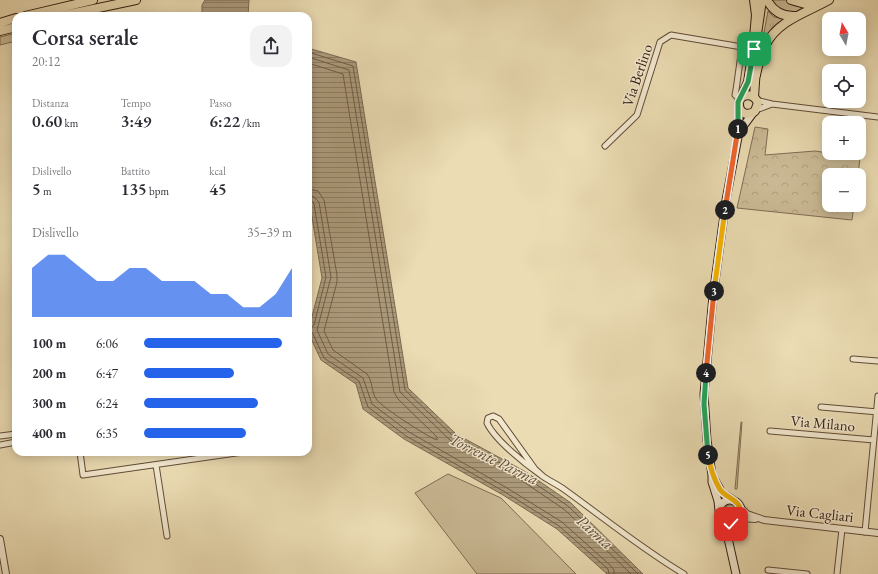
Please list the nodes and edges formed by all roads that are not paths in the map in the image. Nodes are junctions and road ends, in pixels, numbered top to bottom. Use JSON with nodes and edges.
{"nodes":[{"id":1,"x":93,"y":0,"type":"edge"},
{"id":2,"x":136,"y":0,"type":"edge"},
{"id":3,"x":754,"y":0,"type":"edge"},
{"id":4,"x":762,"y":0,"type":"edge"},
{"id":5,"x":767,"y":0,"type":"edge"},
{"id":6,"x":791,"y":0,"type":"edge"},
{"id":7,"x":823,"y":0,"type":"edge"},
{"id":8,"x":829,"y":0,"type":"edge"},
{"id":9,"x":42,"y":12,"type":"edge"},
{"id":10,"x":79,"y":12,"type":"edge"},
{"id":11,"x":802,"y":14,"type":"junction"},
{"id":12,"x":12,"y":19,"type":"edge"},
{"id":13,"x":0,"y":23,"type":"edge"},
{"id":14,"x":12,"y":28,"type":"edge"},
{"id":15,"x":0,"y":32,"type":"edge"},
{"id":16,"x":754,"y":49,"type":"junction"},
{"id":17,"x":756,"y":75,"type":"junction"},
{"id":18,"x":741,"y":98,"type":"junction"},
{"id":19,"x":755,"y":98,"type":"junction"},
{"id":20,"x":772,"y":104,"type":"junction"},
{"id":21,"x":739,"y":109,"type":"junction"},
{"id":22,"x":754,"y":111,"type":"junction"},
{"id":23,"x":878,"y":118,"type":"edge"},
{"id":24,"x":739,"y":132,"type":"junction"},
{"id":25,"x":605,"y":146,"type":"dead end"},
{"id":26,"x":853,"y":359,"type":"dead end"},
{"id":27,"x":878,"y":361,"type":"edge"},
{"id":28,"x":878,"y":396,"type":"edge"},
{"id":29,"x":821,"y":407,"type":"dead end"},
{"id":30,"x":877,"y":412,"type":"edge"},
{"id":31,"x":770,"y":431,"type":"dead end"},
{"id":32,"x":12,"y":434,"type":"edge"},
{"id":33,"x":0,"y":436,"type":"edge"},
{"id":34,"x":874,"y":440,"type":"junction"},
{"id":35,"x":12,"y":442,"type":"edge"},
{"id":36,"x":0,"y":444,"type":"edge"},
{"id":37,"x":81,"y":456,"type":"edge"},
{"id":38,"x":198,"y":456,"type":"edge"},
{"id":39,"x":872,"y":463,"type":"junction"},
{"id":40,"x":878,"y":463,"type":"edge"},
{"id":41,"x":156,"y":465,"type":"junction"},
{"id":42,"x":712,"y":475,"type":"junction"},
{"id":43,"x":545,"y":478,"type":"junction"},
{"id":44,"x":737,"y":504,"type":"junction"},
{"id":45,"x":720,"y":514,"type":"junction"},
{"id":46,"x":759,"y":519,"type":"junction"},
{"id":47,"x":736,"y":520,"type":"junction"},
{"id":48,"x":842,"y":529,"type":"junction"},
{"id":49,"x":865,"y":532,"type":"junction"},
{"id":50,"x":878,"y":533,"type":"edge"},
{"id":51,"x":167,"y":536,"type":"dead end"},
{"id":52,"x":728,"y":538,"type":"junction"},
{"id":53,"x":0,"y":539,"type":"edge"},
{"id":54,"x":768,"y":570,"type":"dead end"},
{"id":55,"x":6,"y":574,"type":"edge"},
{"id":56,"x":684,"y":574,"type":"edge"},
{"id":57,"x":736,"y":574,"type":"edge"},
{"id":58,"x":807,"y":574,"type":"edge"},
{"id":59,"x":837,"y":574,"type":"edge"}],
"edges":[{"from":1,"to":9,"type":"main road"},
{"from":2,"to":10,"type":"main road"},
{"from":3,"to":16,"type":"main road"},
{"from":4,"to":16,"type":"main road"},
{"from":5,"to":11,"type":"main road"},
{"from":5,"to":17,"type":"main road"},
{"from":6,"to":7,"type":"main road"},
{"from":8,"to":11,"type":"main road"},
{"from":11,"to":17,"type":"main road"},
{"from":12,"to":13,"type":"main road"},
{"from":14,"to":15,"type":"main road"},
{"from":16,"to":18,"type":"main road"},
{"from":17,"to":19,"type":"main road"},
{"from":18,"to":19,"type":"main road"},
{"from":18,"to":21,"type":"main road"},
{"from":18,"to":25,"type":"street","name":"Via Berlino"},
{"from":19,"to":20,"type":"street"},
{"from":19,"to":22,"type":"main road"},
{"from":20,"to":22,"type":"street"},
{"from":20,"to":23,"type":"street"},
{"from":21,"to":22,"type":"main road"},
{"from":21,"to":24,"type":"main road"},
{"from":22,"to":24,"type":"main road"},
{"from":24,"to":42,"type":"main road"},
{"from":26,"to":27,"type":"street"},
{"from":28,"to":30,"type":"street","name":"Via Milano"},
{"from":29,"to":30,"type":"street","name":"Via Milano"},
{"from":30,"to":34,"type":"street","name":"Via Milano"},
{"from":31,"to":34,"type":"street","name":"Via Milano"},
{"from":32,"to":33,"type":"street"},
{"from":34,"to":39,"type":"street","name":"Via Milano"},
{"from":35,"to":36,"type":"street"},
{"from":37,"to":41,"type":"street"},
{"from":38,"to":41,"type":"street"},
{"from":39,"to":40,"type":"street"},
{"from":39,"to":49,"type":"street","name":"Via Milano"},
{"from":41,"to":51,"type":"street"},
{"from":42,"to":44,"type":"main road"},
{"from":42,"to":45,"type":"main road"},
{"from":43,"to":43,"type":"street"},
{"from":43,"to":56,"type":"street"},
{"from":44,"to":45,"type":"main road"},
{"from":44,"to":46,"type":"street","name":"Via Cagliari"},
{"from":44,"to":47,"type":"main road"},
{"from":45,"to":47,"type":"main road"},
{"from":45,"to":52,"type":"main road"},
{"from":46,"to":47,"type":"street","name":"Via Cagliari"},
{"from":46,"to":48,"type":"street","name":"Via Cagliari"},
{"from":47,"to":52,"type":"main road"},
{"from":48,"to":49,"type":"street","name":"Via Cagliari"},
{"from":48,"to":59,"type":"street"},
{"from":49,"to":50,"type":"street","name":"Via Cagliari"},
{"from":52,"to":57,"type":"main road"},
{"from":53,"to":55,"type":"street"},
{"from":54,"to":58,"type":"street"}]}
